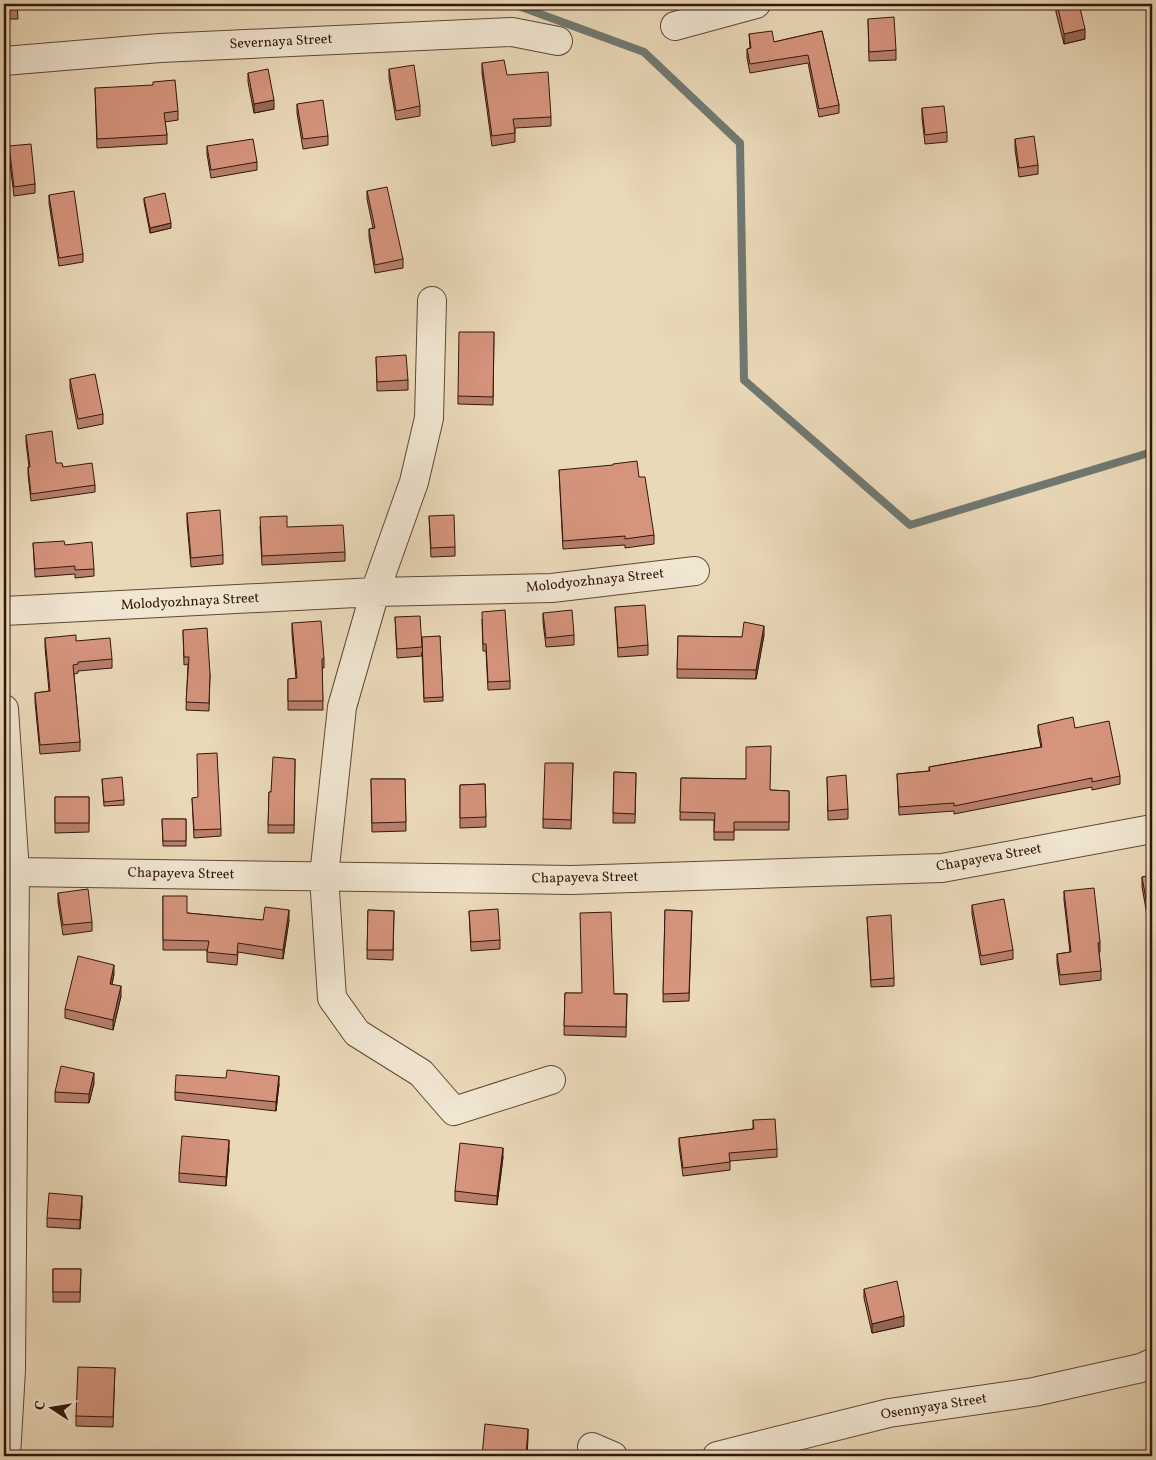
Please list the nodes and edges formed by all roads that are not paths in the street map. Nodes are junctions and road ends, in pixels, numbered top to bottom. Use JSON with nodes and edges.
{"nodes":[{"id":1,"x":756,"y":4,"type":"edge"},
{"id":2,"x":676,"y":26,"type":"dead end"},
{"id":3,"x":558,"y":40,"type":"dead end"},
{"id":4,"x":4,"y":61,"type":"edge"},
{"id":5,"x":432,"y":301,"type":"dead end"},
{"id":6,"x":695,"y":571,"type":"dead end"},
{"id":7,"x":375,"y":592,"type":"junction"},
{"id":8,"x":4,"y":611,"type":"edge"},
{"id":9,"x":4,"y":709,"type":"edge"},
{"id":10,"x":1152,"y":829,"type":"edge"},
{"id":11,"x":15,"y":872,"type":"junction"},
{"id":12,"x":324,"y":876,"type":"junction"},
{"id":13,"x":551,"y":1080,"type":"dead end"},
{"id":14,"x":1152,"y":1363,"type":"edge"},
{"id":15,"x":6,"y":1456,"type":"edge"},
{"id":16,"x":717,"y":1456,"type":"edge"}],
"edges":[{"from":1,"to":2,"type":"street"},
{"from":3,"to":4,"type":"street","name":"Severnaya Street"},
{"from":5,"to":7,"type":"street"},
{"from":6,"to":7,"type":"street","name":"Molodyozhnaya Street"},
{"from":7,"to":8,"type":"street","name":"Molodyozhnaya Street"},
{"from":7,"to":12,"type":"street"},
{"from":9,"to":11,"type":"street"},
{"from":10,"to":12,"type":"street","name":"Chapayeva Street"},
{"from":11,"to":12,"type":"street","name":"Chapayeva Street"},
{"from":11,"to":15,"type":"street"},
{"from":12,"to":13,"type":"street"},
{"from":14,"to":16,"type":"street","name":"Osennyaya Street"}]}
